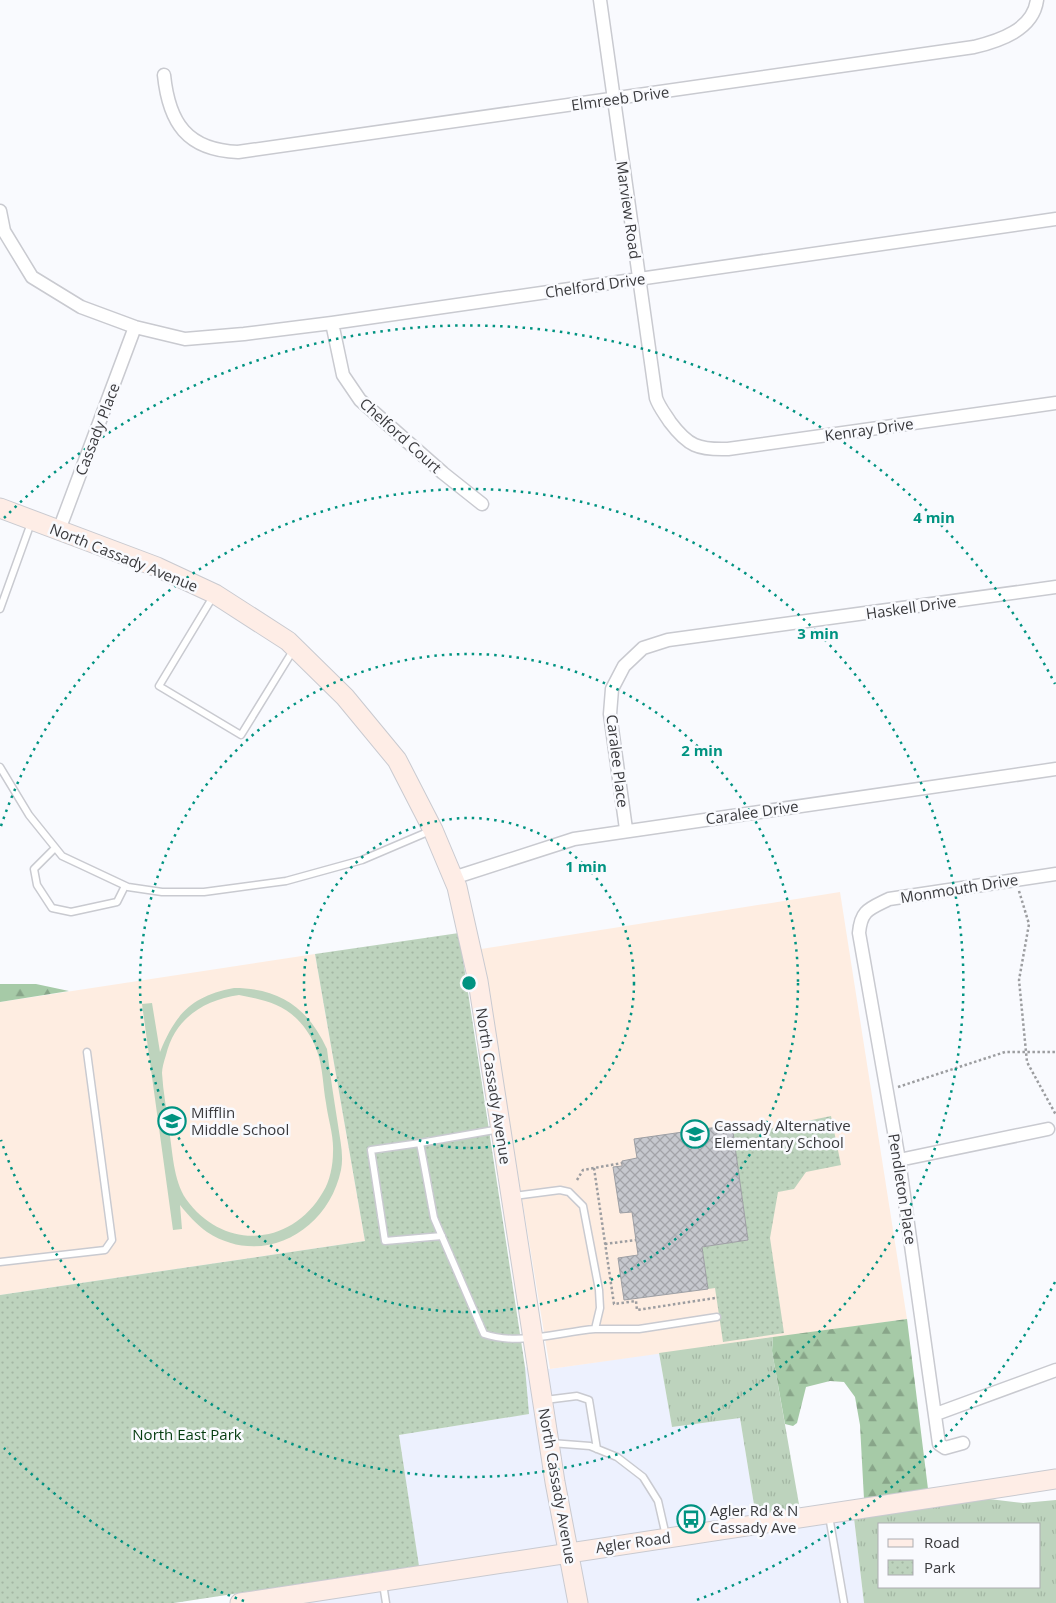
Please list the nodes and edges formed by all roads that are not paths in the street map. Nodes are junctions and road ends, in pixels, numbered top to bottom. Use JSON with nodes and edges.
{"nodes":[{"id":1,"x":600,"y":0,"type":"edge"},
{"id":2,"x":1037,"y":0,"type":"edge"},
{"id":3,"x":164,"y":75,"type":"dead end"},
{"id":4,"x":614,"y":99,"type":"junction"},
{"id":5,"x":0,"y":212,"type":"edge"},
{"id":6,"x":1056,"y":218,"type":"edge"},
{"id":7,"x":639,"y":278,"type":"junction"},
{"id":8,"x":332,"y":323,"type":"junction"},
{"id":9,"x":135,"y":327,"type":"junction"},
{"id":10,"x":1056,"y":404,"type":"edge"},
{"id":11,"x":684,"y":440,"type":"joint"},
{"id":12,"x":482,"y":504,"type":"dead end"},
{"id":13,"x":0,"y":508,"type":"edge"},
{"id":14,"x":31,"y":521,"type":"junction"},
{"id":15,"x":59,"y":530,"type":"junction"},
{"id":16,"x":1056,"y":586,"type":"edge"},
{"id":17,"x":215,"y":594,"type":"junction"},
{"id":18,"x":0,"y":610,"type":"edge"},
{"id":19,"x":294,"y":648,"type":"junction"},
{"id":20,"x":624,"y":666,"type":"joint"},
{"id":21,"x":0,"y":766,"type":"edge"},
{"id":22,"x":1056,"y":769,"type":"edge"},
{"id":23,"x":434,"y":830,"type":"junction"},
{"id":24,"x":626,"y":830,"type":"junction"},
{"id":25,"x":55,"y":848,"type":"junction"},
{"id":26,"x":1056,"y":874,"type":"edge"},
{"id":27,"x":453,"y":878,"type":"junction"},
{"id":28,"x":125,"y":886,"type":"junction"},
{"id":29,"x":865,"y":911,"type":"joint"},
{"id":30,"x":87,"y":1052,"type":"dead end"},
{"id":31,"x":501,"y":1129,"type":"junction"},
{"id":32,"x":1048,"y":1129,"type":"dead end"},
{"id":33,"x":420,"y":1144,"type":"junction"},
{"id":34,"x":899,"y":1160,"type":"junction"},
{"id":35,"x":512,"y":1197,"type":"junction"},
{"id":36,"x":442,"y":1236,"type":"junction"},
{"id":37,"x":0,"y":1262,"type":"edge"},
{"id":38,"x":717,"y":1317,"type":"dead end"},
{"id":39,"x":595,"y":1329,"type":"junction"},
{"id":40,"x":534,"y":1337,"type":"junction"},
{"id":41,"x":1056,"y":1370,"type":"edge"},
{"id":42,"x":544,"y":1400,"type":"junction"},
{"id":43,"x":936,"y":1414,"type":"junction"},
{"id":44,"x":550,"y":1443,"type":"junction"},
{"id":45,"x":963,"y":1443,"type":"dead end"},
{"id":46,"x":597,"y":1449,"type":"junction"},
{"id":47,"x":1056,"y":1479,"type":"edge"},
{"id":48,"x":829,"y":1513,"type":"junction"},
{"id":49,"x":666,"y":1537,"type":"junction"},
{"id":50,"x":569,"y":1551,"type":"junction"},
{"id":51,"x":382,"y":1581,"type":"junction"},
{"id":52,"x":240,"y":1603,"type":"edge"},
{"id":53,"x":386,"y":1603,"type":"edge"},
{"id":54,"x":578,"y":1603,"type":"edge"},
{"id":55,"x":844,"y":1603,"type":"edge"}],
"edges":[{"from":1,"to":4,"type":"street","name":"Marview Road"},
{"from":2,"to":4,"type":"street","name":"Elmreeb Drive"},
{"from":3,"to":4,"type":"street","name":"Elmreeb Drive"},
{"from":4,"to":7,"type":"street","name":"Marview Road"},
{"from":5,"to":9,"type":"street","name":"Chelford Drive"},
{"from":6,"to":7,"type":"street","name":"Chelford Drive"},
{"from":7,"to":8,"type":"street","name":"Chelford Drive"},
{"from":7,"to":11,"type":"street","name":"Marview Road"},
{"from":8,"to":9,"type":"street","name":"Chelford Drive"},
{"from":8,"to":12,"type":"street","name":"Chelford Court"},
{"from":9,"to":15,"type":"street","name":"Cassady Place"},
{"from":10,"to":11,"type":"street","name":"Kenray Drive"},
{"from":13,"to":14,"type":"main road","name":"North Cassady Avenue"},
{"from":14,"to":15,"type":"main road","name":"North Cassady Avenue"},
{"from":14,"to":18,"type":"lane"},
{"from":15,"to":17,"type":"main road","name":"North Cassady Avenue"},
{"from":16,"to":20,"type":"street","name":"Haskell Drive"},
{"from":17,"to":19,"type":"main road","name":"North Cassady Avenue"},
{"from":17,"to":19,"type":"lane"},
{"from":19,"to":23,"type":"main road","name":"North Cassady Avenue"},
{"from":20,"to":24,"type":"street","name":"Caralee Place"},
{"from":21,"to":25,"type":"lane"},
{"from":22,"to":24,"type":"street","name":"Caralee Drive"},
{"from":23,"to":27,"type":"main road","name":"North Cassady Avenue"},
{"from":23,"to":28,"type":"lane"},
{"from":24,"to":27,"type":"street","name":"Caralee Drive"},
{"from":25,"to":28,"type":"lane"},
{"from":25,"to":28,"type":"lane"},
{"from":26,"to":29,"type":"street","name":"Monmouth Drive"},
{"from":27,"to":31,"type":"main road","name":"North Cassady Avenue"},
{"from":29,"to":34,"type":"street","name":"Pendleton Place"},
{"from":30,"to":37,"type":"lane"},
{"from":31,"to":33,"type":"lane"},
{"from":31,"to":35,"type":"main road","name":"North Cassady Avenue"},
{"from":32,"to":34,"type":"street"},
{"from":33,"to":36,"type":"lane"},
{"from":33,"to":36,"type":"lane"},
{"from":34,"to":43,"type":"street","name":"Pendleton Place"},
{"from":35,"to":39,"type":"lane"},
{"from":35,"to":40,"type":"main road","name":"North Cassady Avenue"},
{"from":36,"to":40,"type":"lane"},
{"from":38,"to":39,"type":"lane"},
{"from":39,"to":40,"type":"lane"},
{"from":40,"to":42,"type":"main road","name":"North Cassady Avenue"},
{"from":41,"to":43,"type":"street"},
{"from":42,"to":44,"type":"main road","name":"North Cassady Avenue"},
{"from":42,"to":46,"type":"lane"},
{"from":43,"to":45,"type":"street","name":"Pendleton Place"},
{"from":44,"to":46,"type":"lane"},
{"from":44,"to":50,"type":"main road","name":"North Cassady Avenue"},
{"from":46,"to":49,"type":"lane"},
{"from":47,"to":48,"type":"main road","name":"Agler Road"},
{"from":48,"to":49,"type":"main road","name":"Agler Road"},
{"from":48,"to":55,"type":"lane"},
{"from":49,"to":50,"type":"main road","name":"Agler Road"},
{"from":50,"to":51,"type":"main road","name":"Agler Road"},
{"from":50,"to":54,"type":"main road","name":"North Cassady Avenue"},
{"from":51,"to":52,"type":"main road","name":"Agler Road"},
{"from":51,"to":53,"type":"lane"}]}
